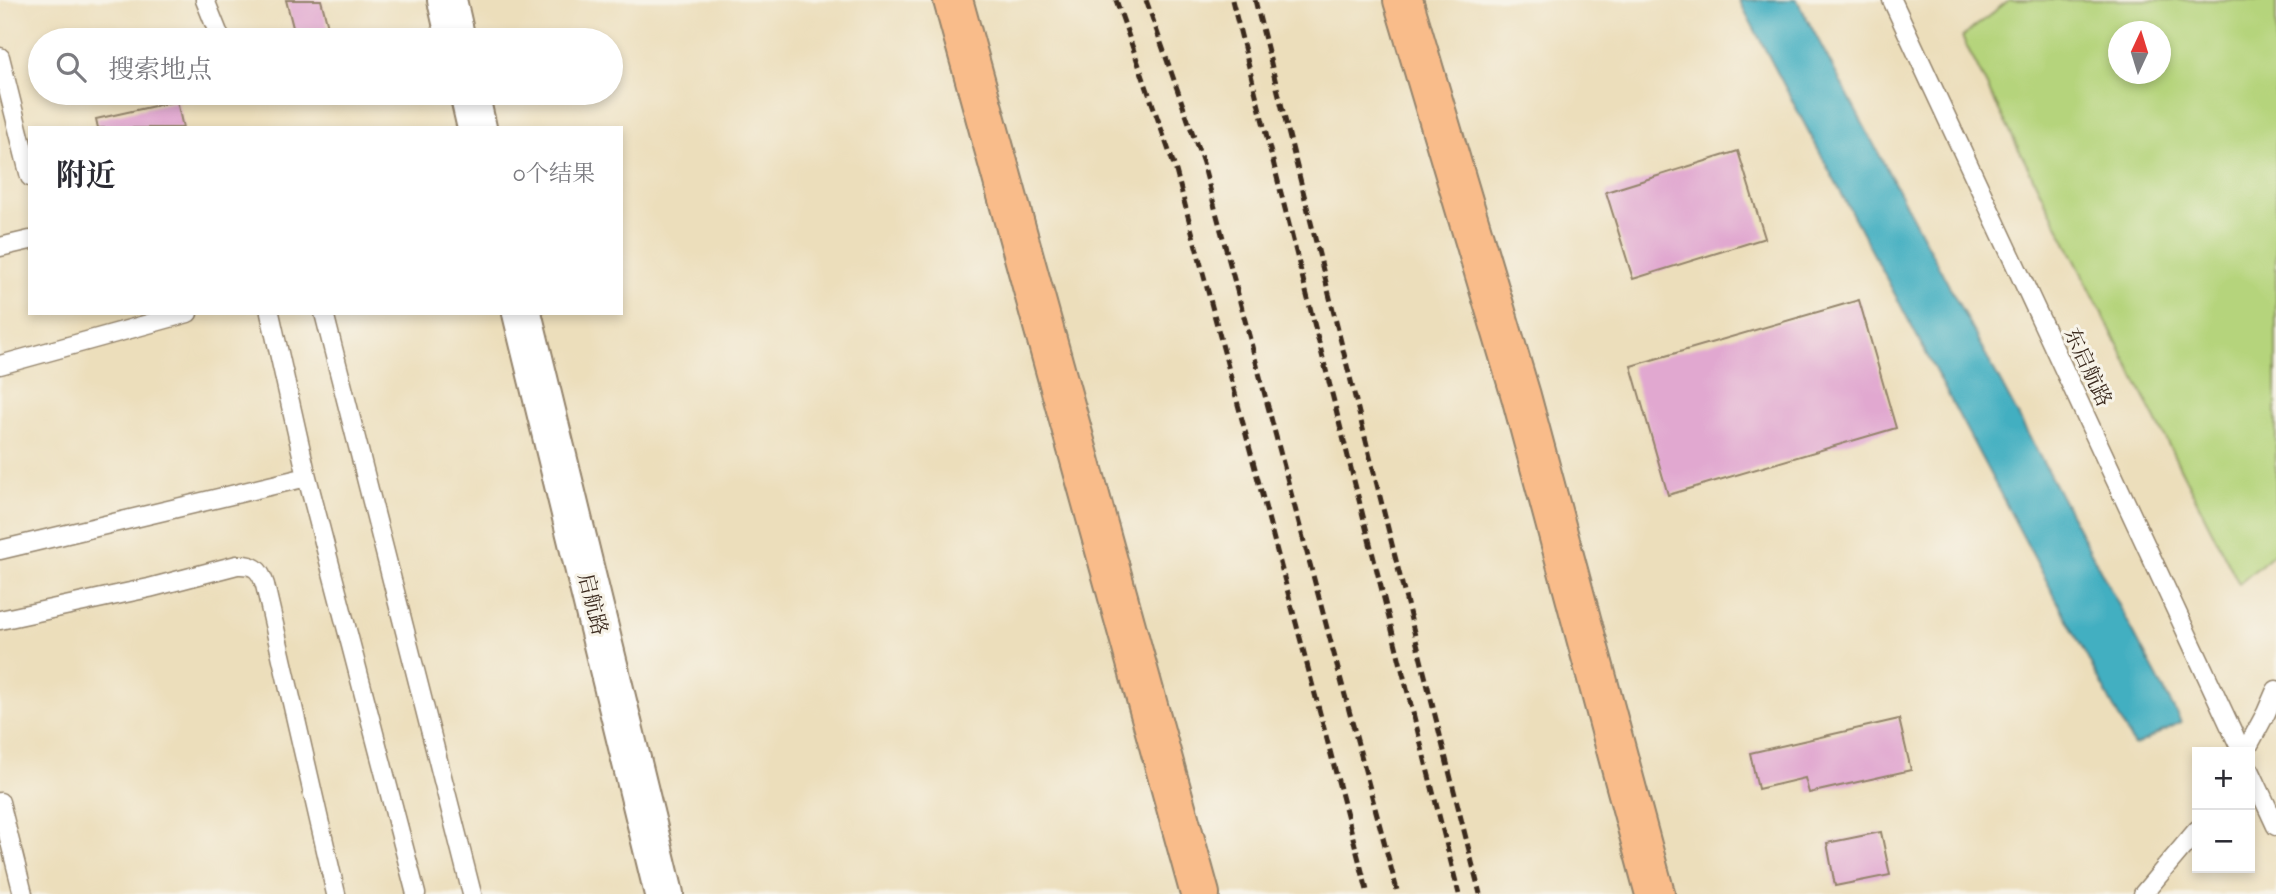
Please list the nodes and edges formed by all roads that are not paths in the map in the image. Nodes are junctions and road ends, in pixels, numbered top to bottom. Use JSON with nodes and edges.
{"nodes":[{"id":1,"x":205,"y":0,"type":"edge"},
{"id":2,"x":953,"y":0,"type":"edge"},
{"id":3,"x":1403,"y":0,"type":"edge"},
{"id":4,"x":1892,"y":0,"type":"edge"},
{"id":5,"x":216,"y":28,"type":"edge"},
{"id":6,"x":0,"y":57,"type":"edge"},
{"id":7,"x":472,"y":105,"type":"edge"},
{"id":8,"x":477,"y":126,"type":"edge"},
{"id":9,"x":28,"y":169,"type":"edge"},
{"id":10,"x":28,"y":240,"type":"edge"},
{"id":11,"x":0,"y":247,"type":"edge"},
{"id":12,"x":181,"y":315,"type":"edge"},
{"id":13,"x":270,"y":315,"type":"edge"},
{"id":14,"x":325,"y":315,"type":"edge"},
{"id":15,"x":522,"y":315,"type":"edge"},
{"id":16,"x":0,"y":365,"type":"edge"},
{"id":17,"x":307,"y":477,"type":"junction"},
{"id":18,"x":0,"y":550,"type":"edge"},
{"id":19,"x":0,"y":620,"type":"edge"},
{"id":20,"x":2276,"y":690,"type":"edge"},
{"id":21,"x":2241,"y":747,"type":"edge"},
{"id":22,"x":2246,"y":747,"type":"edge"},
{"id":23,"x":2255,"y":781,"type":"edge"},
{"id":24,"x":0,"y":802,"type":"edge"},
{"id":25,"x":2276,"y":826,"type":"edge"},
{"id":26,"x":2192,"y":836,"type":"edge"},
{"id":27,"x":23,"y":894,"type":"edge"},
{"id":28,"x":336,"y":894,"type":"edge"},
{"id":29,"x":416,"y":894,"type":"edge"},
{"id":30,"x":472,"y":894,"type":"edge"},
{"id":31,"x":664,"y":894,"type":"edge"},
{"id":32,"x":1200,"y":894,"type":"edge"},
{"id":33,"x":1655,"y":894,"type":"edge"},
{"id":34,"x":2143,"y":894,"type":"edge"}],
"edges":[{"from":1,"to":5,"type":"lane"},
{"from":2,"to":32,"type":"highway"},
{"from":3,"to":33,"type":"highway"},
{"from":4,"to":21,"type":"lane","name":"东启航路"},
{"from":6,"to":9,"type":"lane"},
{"from":7,"to":8,"type":"street"},
{"from":10,"to":11,"type":"lane"},
{"from":12,"to":16,"type":"lane"},
{"from":13,"to":17,"type":"lane"},
{"from":14,"to":30,"type":"lane"},
{"from":15,"to":31,"type":"street","name":"启航路"},
{"from":17,"to":18,"type":"lane"},
{"from":17,"to":29,"type":"lane"},
{"from":19,"to":28,"type":"lane"},
{"from":20,"to":22,"type":"lane"},
{"from":23,"to":25,"type":"lane"},
{"from":24,"to":27,"type":"lane"},
{"from":26,"to":34,"type":"lane"}]}
